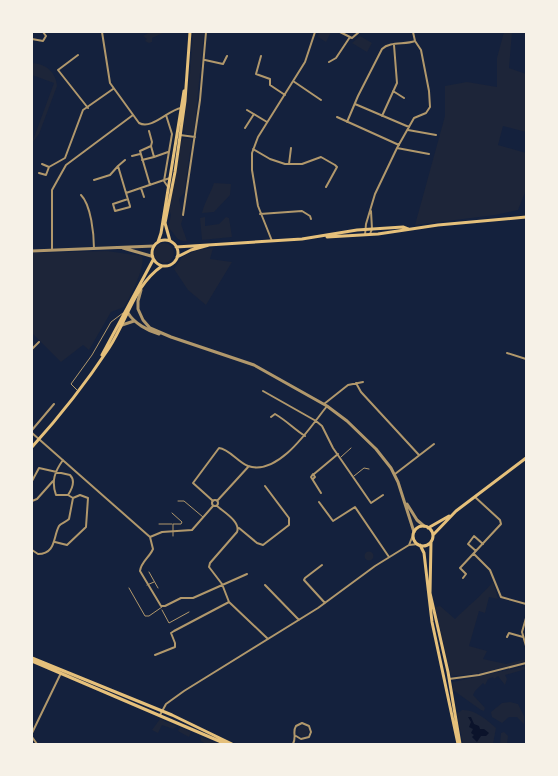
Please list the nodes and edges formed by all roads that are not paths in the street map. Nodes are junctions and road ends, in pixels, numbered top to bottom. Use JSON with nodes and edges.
{"nodes":[{"id":1,"x":43,"y":32,"type":"edge"},
{"id":2,"x":102,"y":32,"type":"edge"},
{"id":3,"x":190,"y":32,"type":"edge"},
{"id":4,"x":206,"y":32,"type":"edge"},
{"id":5,"x":315,"y":32,"type":"edge"},
{"id":6,"x":340,"y":32,"type":"edge"},
{"id":7,"x":359,"y":32,"type":"edge"},
{"id":8,"x":413,"y":32,"type":"edge"},
{"id":9,"x":350,"y":37,"type":"junction"},
{"id":10,"x":32,"y":39,"type":"edge"},
{"id":11,"x":415,"y":41,"type":"junction"},
{"id":12,"x":394,"y":45,"type":"junction"},
{"id":13,"x":78,"y":54,"type":"dead end"},
{"id":14,"x":227,"y":56,"type":"dead end"},
{"id":15,"x":261,"y":56,"type":"dead end"},
{"id":16,"x":205,"y":60,"type":"junction"},
{"id":17,"x":329,"y":62,"type":"dead end"},
{"id":18,"x":293,"y":81,"type":"junction"},
{"id":19,"x":113,"y":89,"type":"junction"},
{"id":20,"x":393,"y":91,"type":"junction"},
{"id":21,"x":285,"y":95,"type":"junction"},
{"id":22,"x":404,"y":98,"type":"dead end"},
{"id":23,"x":321,"y":100,"type":"dead end"},
{"id":24,"x":355,"y":104,"type":"junction"},
{"id":25,"x":88,"y":108,"type":"junction"},
{"id":26,"x":182,"y":109,"type":"junction"},
{"id":27,"x":248,"y":110,"type":"dead end"},
{"id":28,"x":174,"y":111,"type":"junction"},
{"id":29,"x":254,"y":114,"type":"junction"},
{"id":30,"x":133,"y":115,"type":"junction"},
{"id":31,"x":166,"y":115,"type":"junction"},
{"id":32,"x":180,"y":115,"type":"junction"},
{"id":33,"x":382,"y":116,"type":"junction"},
{"id":34,"x":337,"y":117,"type":"dead end"},
{"id":35,"x":267,"y":122,"type":"junction"},
{"id":36,"x":347,"y":122,"type":"junction"},
{"id":37,"x":245,"y":128,"type":"dead end"},
{"id":38,"x":408,"y":129,"type":"junction"},
{"id":39,"x":149,"y":131,"type":"dead end"},
{"id":40,"x":180,"y":135,"type":"junction"},
{"id":41,"x":436,"y":135,"type":"dead end"},
{"id":42,"x":195,"y":137,"type":"junction"},
{"id":43,"x":399,"y":145,"type":"junction"},
{"id":44,"x":151,"y":146,"type":"junction"},
{"id":45,"x":291,"y":148,"type":"dead end"},
{"id":46,"x":397,"y":148,"type":"junction"},
{"id":47,"x":253,"y":149,"type":"junction"},
{"id":48,"x":169,"y":152,"type":"junction"},
{"id":49,"x":140,"y":154,"type":"junction"},
{"id":50,"x":429,"y":154,"type":"dead end"},
{"id":51,"x":132,"y":156,"type":"dead end"},
{"id":52,"x":154,"y":157,"type":"junction"},
{"id":53,"x":126,"y":160,"type":"dead end"},
{"id":54,"x":142,"y":160,"type":"junction"},
{"id":55,"x":42,"y":164,"type":"dead end"},
{"id":56,"x":289,"y":164,"type":"junction"},
{"id":57,"x":118,"y":166,"type":"junction"},
{"id":58,"x":49,"y":167,"type":"junction"},
{"id":59,"x":39,"y":173,"type":"dead end"},
{"id":60,"x":171,"y":178,"type":"junction"},
{"id":61,"x":94,"y":180,"type":"dead end"},
{"id":62,"x":164,"y":181,"type":"junction"},
{"id":63,"x":150,"y":185,"type":"junction"},
{"id":64,"x":326,"y":187,"type":"dead end"},
{"id":65,"x":141,"y":188,"type":"junction"},
{"id":66,"x":169,"y":188,"type":"junction"},
{"id":67,"x":126,"y":193,"type":"junction"},
{"id":68,"x":81,"y":195,"type":"dead end"},
{"id":69,"x":144,"y":197,"type":"dead end"},
{"id":70,"x":128,"y":199,"type":"junction"},
{"id":71,"x":371,"y":210,"type":"junction"},
{"id":72,"x":260,"y":214,"type":"junction"},
{"id":73,"x":183,"y":215,"type":"dead end"},
{"id":74,"x":526,"y":217,"type":"edge"},
{"id":75,"x":311,"y":219,"type":"dead end"},
{"id":76,"x":372,"y":229,"type":"junction"},
{"id":77,"x":408,"y":229,"type":"junction"},
{"id":78,"x":365,"y":230,"type":"junction"},
{"id":79,"x":370,"y":234,"type":"junction"},
{"id":80,"x":365,"y":235,"type":"junction"},
{"id":81,"x":322,"y":237,"type":"junction"},
{"id":82,"x":170,"y":241,"type":"junction"},
{"id":83,"x":272,"y":241,"type":"junction"},
{"id":84,"x":158,"y":242,"type":"junction"},
{"id":85,"x":212,"y":244,"type":"junction"},
{"id":86,"x":154,"y":246,"type":"junction"},
{"id":87,"x":118,"y":247,"type":"junction"},
{"id":88,"x":176,"y":247,"type":"junction"},
{"id":89,"x":94,"y":249,"type":"junction"},
{"id":90,"x":32,"y":250,"type":"edge"},
{"id":91,"x":52,"y":250,"type":"junction"},
{"id":92,"x":151,"y":256,"type":"junction"},
{"id":93,"x":178,"y":257,"type":"junction"},
{"id":94,"x":153,"y":260,"type":"junction"},
{"id":95,"x":162,"y":266,"type":"junction"},
{"id":96,"x":143,"y":285,"type":"junction"},
{"id":97,"x":129,"y":304,"type":"junction"},
{"id":98,"x":123,"y":313,"type":"junction"},
{"id":99,"x":128,"y":313,"type":"junction"},
{"id":100,"x":134,"y":321,"type":"junction"},
{"id":101,"x":122,"y":325,"type":"junction"},
{"id":102,"x":165,"y":335,"type":"junction"},
{"id":103,"x":39,"y":342,"type":"dead end"},
{"id":104,"x":32,"y":349,"type":"edge"},
{"id":105,"x":507,"y":353,"type":"dead end"},
{"id":106,"x":526,"y":359,"type":"edge"},
{"id":107,"x":98,"y":362,"type":"junction"},
{"id":108,"x":363,"y":382,"type":"dead end"},
{"id":109,"x":356,"y":383,"type":"junction"},
{"id":110,"x":263,"y":391,"type":"dead end"},
{"id":111,"x":78,"y":392,"type":"junction"},
{"id":112,"x":54,"y":404,"type":"dead end"},
{"id":113,"x":326,"y":405,"type":"junction"},
{"id":114,"x":271,"y":417,"type":"dead end"},
{"id":115,"x":316,"y":421,"type":"junction"},
{"id":116,"x":32,"y":430,"type":"edge"},
{"id":117,"x":32,"y":433,"type":"edge"},
{"id":118,"x":306,"y":436,"type":"junction"},
{"id":119,"x":39,"y":440,"type":"junction"},
{"id":120,"x":434,"y":444,"type":"dead end"},
{"id":121,"x":32,"y":447,"type":"edge"},
{"id":122,"x":351,"y":448,"type":"dead end"},
{"id":123,"x":338,"y":454,"type":"junction"},
{"id":124,"x":419,"y":455,"type":"junction"},
{"id":125,"x":341,"y":457,"type":"junction"},
{"id":126,"x":526,"y":458,"type":"edge"},
{"id":127,"x":63,"y":460,"type":"junction"},
{"id":128,"x":249,"y":466,"type":"junction"},
{"id":129,"x":369,"y":469,"type":"dead end"},
{"id":130,"x":54,"y":473,"type":"junction"},
{"id":131,"x":395,"y":474,"type":"junction"},
{"id":132,"x":354,"y":476,"type":"junction"},
{"id":133,"x":32,"y":480,"type":"edge"},
{"id":134,"x":53,"y":481,"type":"junction"},
{"id":135,"x":265,"y":486,"type":"dead end"},
{"id":136,"x":321,"y":493,"type":"dead end"},
{"id":137,"x":383,"y":494,"type":"dead end"},
{"id":138,"x":68,"y":495,"type":"junction"},
{"id":139,"x":475,"y":497,"type":"junction"},
{"id":140,"x":73,"y":498,"type":"junction"},
{"id":141,"x":404,"y":499,"type":"junction"},
{"id":142,"x":32,"y":501,"type":"edge"},
{"id":143,"x":178,"y":501,"type":"dead end"},
{"id":144,"x":213,"y":501,"type":"junction"},
{"id":145,"x":217,"y":501,"type":"junction"},
{"id":146,"x":319,"y":502,"type":"dead end"},
{"id":147,"x":213,"y":506,"type":"junction"},
{"id":148,"x":217,"y":506,"type":"junction"},
{"id":149,"x":172,"y":513,"type":"dead end"},
{"id":150,"x":452,"y":514,"type":"junction"},
{"id":151,"x":204,"y":517,"type":"junction"},
{"id":152,"x":159,"y":524,"type":"dead end"},
{"id":153,"x":173,"y":524,"type":"junction"},
{"id":154,"x":424,"y":526,"type":"junction"},
{"id":155,"x":239,"y":528,"type":"junction"},
{"id":156,"x":428,"y":528,"type":"junction"},
{"id":157,"x":173,"y":532,"type":"junction"},
{"id":158,"x":414,"y":533,"type":"junction"},
{"id":159,"x":433,"y":535,"type":"junction"},
{"id":160,"x":173,"y":536,"type":"dead end"},
{"id":161,"x":150,"y":537,"type":"junction"},
{"id":162,"x":55,"y":542,"type":"junction"},
{"id":163,"x":431,"y":542,"type":"junction"},
{"id":164,"x":483,"y":544,"type":"junction"},
{"id":165,"x":409,"y":545,"type":"junction"},
{"id":166,"x":419,"y":545,"type":"junction"},
{"id":167,"x":32,"y":550,"type":"edge"},
{"id":168,"x":476,"y":551,"type":"junction"},
{"id":169,"x":474,"y":554,"type":"junction"},
{"id":170,"x":389,"y":557,"type":"junction"},
{"id":171,"x":322,"y":565,"type":"dead end"},
{"id":172,"x":149,"y":572,"type":"dead end"},
{"id":173,"x":247,"y":574,"type":"dead end"},
{"id":174,"x":463,"y":578,"type":"dead end"},
{"id":175,"x":154,"y":582,"type":"junction"},
{"id":176,"x":222,"y":584,"type":"junction"},
{"id":177,"x":147,"y":585,"type":"junction"},
{"id":178,"x":265,"y":585,"type":"dead end"},
{"id":179,"x":129,"y":588,"type":"dead end"},
{"id":180,"x":158,"y":588,"type":"dead end"},
{"id":181,"x":229,"y":602,"type":"junction"},
{"id":182,"x":325,"y":603,"type":"junction"},
{"id":183,"x":526,"y":604,"type":"edge"},
{"id":184,"x":161,"y":608,"type":"junction"},
{"id":185,"x":189,"y":612,"type":"dead end"},
{"id":186,"x":526,"y":618,"type":"edge"},
{"id":187,"x":298,"y":620,"type":"junction"},
{"id":188,"x":507,"y":637,"type":"dead end"},
{"id":189,"x":523,"y":637,"type":"junction"},
{"id":190,"x":268,"y":639,"type":"junction"},
{"id":191,"x":526,"y":646,"type":"edge"},
{"id":192,"x":155,"y":655,"type":"dead end"},
{"id":193,"x":32,"y":659,"type":"edge"},
{"id":194,"x":526,"y":663,"type":"edge"},
{"id":195,"x":62,"y":672,"type":"junction"},
{"id":196,"x":449,"y":679,"type":"junction"},
{"id":197,"x":162,"y":711,"type":"junction"},
{"id":198,"x":160,"y":715,"type":"junction"},
{"id":199,"x":32,"y":733,"type":"edge"},
{"id":200,"x":296,"y":736,"type":"junction"},
{"id":201,"x":32,"y":737,"type":"edge"},
{"id":202,"x":37,"y":744,"type":"edge"},
{"id":203,"x":226,"y":744,"type":"edge"},
{"id":204,"x":232,"y":744,"type":"edge"},
{"id":205,"x":293,"y":744,"type":"edge"},
{"id":206,"x":459,"y":744,"type":"edge"}],
"edges":[{"from":1,"to":10,"type":"street"},
{"from":2,"to":19,"type":"street"},
{"from":3,"to":26,"type":"main road"},
{"from":4,"to":16,"type":"street"},
{"from":5,"to":18,"type":"street"},
{"from":6,"to":9,"type":"street"},
{"from":7,"to":9,"type":"street"},
{"from":8,"to":11,"type":"street"},
{"from":9,"to":17,"type":"street"},
{"from":11,"to":12,"type":"street"},
{"from":11,"to":38,"type":"street"},
{"from":12,"to":20,"type":"street"},
{"from":12,"to":24,"type":"street"},
{"from":13,"to":25,"type":"street"},
{"from":14,"to":16,"type":"street"},
{"from":15,"to":21,"type":"street"},
{"from":16,"to":42,"type":"street"},
{"from":18,"to":21,"type":"street"},
{"from":18,"to":23,"type":"street"},
{"from":19,"to":25,"type":"street"},
{"from":19,"to":30,"type":"street"},
{"from":20,"to":22,"type":"street"},
{"from":20,"to":33,"type":"street"},
{"from":21,"to":35,"type":"street"},
{"from":24,"to":33,"type":"street"},
{"from":24,"to":36,"type":"street"},
{"from":25,"to":58,"type":"street"},
{"from":26,"to":28,"type":"street"},
{"from":26,"to":32,"type":"main road"},
{"from":26,"to":40,"type":"main road"},
{"from":27,"to":29,"type":"street"},
{"from":28,"to":31,"type":"street"},
{"from":28,"to":32,"type":"street"},
{"from":29,"to":35,"type":"street"},
{"from":29,"to":37,"type":"street"},
{"from":30,"to":31,"type":"street"},
{"from":30,"to":91,"type":"street"},
{"from":31,"to":48,"type":"street"},
{"from":32,"to":60,"type":"main road"},
{"from":33,"to":38,"type":"street"},
{"from":34,"to":36,"type":"street"},
{"from":35,"to":47,"type":"street"},
{"from":36,"to":43,"type":"street"},
{"from":38,"to":41,"type":"street"},
{"from":38,"to":43,"type":"street"},
{"from":39,"to":44,"type":"street"},
{"from":40,"to":42,"type":"street"},
{"from":40,"to":82,"type":"main road"},
{"from":42,"to":73,"type":"street"},
{"from":43,"to":46,"type":"street"},
{"from":44,"to":49,"type":"street"},
{"from":44,"to":52,"type":"street"},
{"from":45,"to":56,"type":"street"},
{"from":46,"to":50,"type":"street"},
{"from":46,"to":71,"type":"street"},
{"from":47,"to":56,"type":"street"},
{"from":47,"to":72,"type":"street"},
{"from":48,"to":52,"type":"street"},
{"from":48,"to":62,"type":"street"},
{"from":49,"to":51,"type":"street"},
{"from":49,"to":54,"type":"street"},
{"from":52,"to":54,"type":"street"},
{"from":53,"to":57,"type":"street"},
{"from":54,"to":63,"type":"street"},
{"from":55,"to":58,"type":"street"},
{"from":56,"to":64,"type":"street"},
{"from":57,"to":61,"type":"street"},
{"from":57,"to":67,"type":"street"},
{"from":58,"to":59,"type":"street"},
{"from":60,"to":62,"type":"street"},
{"from":60,"to":66,"type":"main road"},
{"from":62,"to":63,"type":"street"},
{"from":62,"to":66,"type":"street"},
{"from":63,"to":65,"type":"street"},
{"from":65,"to":67,"type":"street"},
{"from":65,"to":69,"type":"street"},
{"from":66,"to":84,"type":"main road"},
{"from":67,"to":70,"type":"street"},
{"from":68,"to":89,"type":"street"},
{"from":70,"to":70,"type":"street"},
{"from":71,"to":76,"type":"street"},
{"from":71,"to":78,"type":"street"},
{"from":72,"to":75,"type":"street"},
{"from":72,"to":83,"type":"street"},
{"from":74,"to":77,"type":"main road"},
{"from":76,"to":77,"type":"main road"},
{"from":76,"to":78,"type":"main road"},
{"from":76,"to":79,"type":"street"},
{"from":77,"to":79,"type":"main road"},
{"from":78,"to":80,"type":"street"},
{"from":78,"to":81,"type":"main road"},
{"from":79,"to":80,"type":"main road"},
{"from":80,"to":81,"type":"main road"},
{"from":81,"to":83,"type":"main road"},
{"from":82,"to":84,"type":"main road"},
{"from":82,"to":88,"type":"main road"},
{"from":83,"to":85,"type":"main road"},
{"from":84,"to":86,"type":"main road"},
{"from":85,"to":88,"type":"main road"},
{"from":85,"to":93,"type":"main road"},
{"from":86,"to":87,"type":"street"},
{"from":86,"to":92,"type":"main road"},
{"from":87,"to":89,"type":"street"},
{"from":87,"to":92,"type":"street"},
{"from":88,"to":93,"type":"main road"},
{"from":89,"to":91,"type":"street"},
{"from":90,"to":91,"type":"street"},
{"from":92,"to":94,"type":"main road"},
{"from":93,"to":95,"type":"main road"},
{"from":94,"to":95,"type":"main road"},
{"from":94,"to":97,"type":"main road"},
{"from":95,"to":96,"type":"main road"},
{"from":96,"to":99,"type":"main road"},
{"from":96,"to":102,"type":"street"},
{"from":97,"to":98,"type":"main road"},
{"from":97,"to":99,"type":"main road"},
{"from":98,"to":107,"type":"main road"},
{"from":98,"to":111,"type":"lane"},
{"from":99,"to":100,"type":"street"},
{"from":99,"to":101,"type":"main road"},
{"from":100,"to":101,"type":"street"},
{"from":100,"to":102,"type":"street"},
{"from":101,"to":107,"type":"main road"},
{"from":102,"to":113,"type":"street"},
{"from":103,"to":104,"type":"street"},
{"from":105,"to":106,"type":"street"},
{"from":107,"to":111,"type":"main road"},
{"from":108,"to":109,"type":"street"},
{"from":109,"to":113,"type":"street"},
{"from":109,"to":124,"type":"street"},
{"from":110,"to":115,"type":"street"},
{"from":111,"to":119,"type":"main road"},
{"from":112,"to":116,"type":"street"},
{"from":113,"to":115,"type":"street"},
{"from":113,"to":131,"type":"street"},
{"from":114,"to":118,"type":"street"},
{"from":115,"to":118,"type":"street"},
{"from":115,"to":123,"type":"street"},
{"from":117,"to":119,"type":"street"},
{"from":118,"to":128,"type":"street"},
{"from":119,"to":121,"type":"main road"},
{"from":119,"to":127,"type":"street"},
{"from":120,"to":124,"type":"street"},
{"from":122,"to":125,"type":"lane"},
{"from":123,"to":125,"type":"street"},
{"from":123,"to":136,"type":"street"},
{"from":124,"to":131,"type":"street"},
{"from":125,"to":132,"type":"street"},
{"from":126,"to":139,"type":"main road"},
{"from":127,"to":130,"type":"street"},
{"from":127,"to":161,"type":"street"},
{"from":128,"to":144,"type":"street"},
{"from":128,"to":145,"type":"street"},
{"from":129,"to":132,"type":"lane"},
{"from":130,"to":133,"type":"street"},
{"from":130,"to":134,"type":"street"},
{"from":130,"to":138,"type":"street"},
{"from":131,"to":141,"type":"street"},
{"from":132,"to":137,"type":"street"},
{"from":134,"to":138,"type":"street"},
{"from":134,"to":142,"type":"street"},
{"from":135,"to":155,"type":"street"},
{"from":138,"to":140,"type":"street"},
{"from":139,"to":150,"type":"main road"},
{"from":139,"to":164,"type":"street"},
{"from":140,"to":162,"type":"street"},
{"from":140,"to":162,"type":"street"},
{"from":141,"to":154,"type":"street"},
{"from":141,"to":158,"type":"street"},
{"from":143,"to":151,"type":"lane"},
{"from":144,"to":145,"type":"street"},
{"from":144,"to":147,"type":"street"},
{"from":145,"to":148,"type":"street"},
{"from":146,"to":170,"type":"street"},
{"from":147,"to":148,"type":"street"},
{"from":147,"to":151,"type":"street"},
{"from":148,"to":155,"type":"street"},
{"from":149,"to":153,"type":"lane"},
{"from":150,"to":156,"type":"main road"},
{"from":150,"to":159,"type":"main road"},
{"from":151,"to":157,"type":"street"},
{"from":152,"to":153,"type":"lane"},
{"from":153,"to":157,"type":"lane"},
{"from":154,"to":156,"type":"main road"},
{"from":154,"to":158,"type":"main road"},
{"from":155,"to":176,"type":"street"},
{"from":156,"to":159,"type":"main road"},
{"from":157,"to":160,"type":"lane"},
{"from":157,"to":161,"type":"street"},
{"from":158,"to":165,"type":"street"},
{"from":158,"to":166,"type":"main road"},
{"from":159,"to":163,"type":"main road"},
{"from":161,"to":177,"type":"street"},
{"from":162,"to":167,"type":"street"},
{"from":163,"to":166,"type":"main road"},
{"from":163,"to":196,"type":"main road"},
{"from":164,"to":168,"type":"street"},
{"from":164,"to":168,"type":"street"},
{"from":165,"to":166,"type":"street"},
{"from":165,"to":170,"type":"street"},
{"from":166,"to":206,"type":"main road"},
{"from":168,"to":169,"type":"street"},
{"from":169,"to":174,"type":"street"},
{"from":169,"to":183,"type":"street"},
{"from":170,"to":182,"type":"street"},
{"from":171,"to":182,"type":"street"},
{"from":172,"to":175,"type":"lane"},
{"from":173,"to":176,"type":"street"},
{"from":175,"to":177,"type":"lane"},
{"from":175,"to":180,"type":"lane"},
{"from":176,"to":181,"type":"street"},
{"from":176,"to":184,"type":"street"},
{"from":177,"to":184,"type":"street"},
{"from":178,"to":187,"type":"street"},
{"from":179,"to":184,"type":"lane"},
{"from":181,"to":190,"type":"street"},
{"from":181,"to":192,"type":"street"},
{"from":182,"to":187,"type":"street"},
{"from":184,"to":185,"type":"lane"},
{"from":186,"to":189,"type":"street"},
{"from":187,"to":190,"type":"street"},
{"from":188,"to":189,"type":"street"},
{"from":189,"to":191,"type":"street"},
{"from":190,"to":197,"type":"street"},
{"from":193,"to":195,"type":"main road"},
{"from":194,"to":196,"type":"street"},
{"from":195,"to":197,"type":"main road"},
{"from":195,"to":198,"type":"main road"},
{"from":195,"to":199,"type":"street"},
{"from":196,"to":206,"type":"main road"},
{"from":197,"to":198,"type":"street"},
{"from":197,"to":204,"type":"main road"},
{"from":198,"to":203,"type":"main road"},
{"from":200,"to":200,"type":"street"},
{"from":200,"to":205,"type":"street"},
{"from":201,"to":202,"type":"street"}]}
